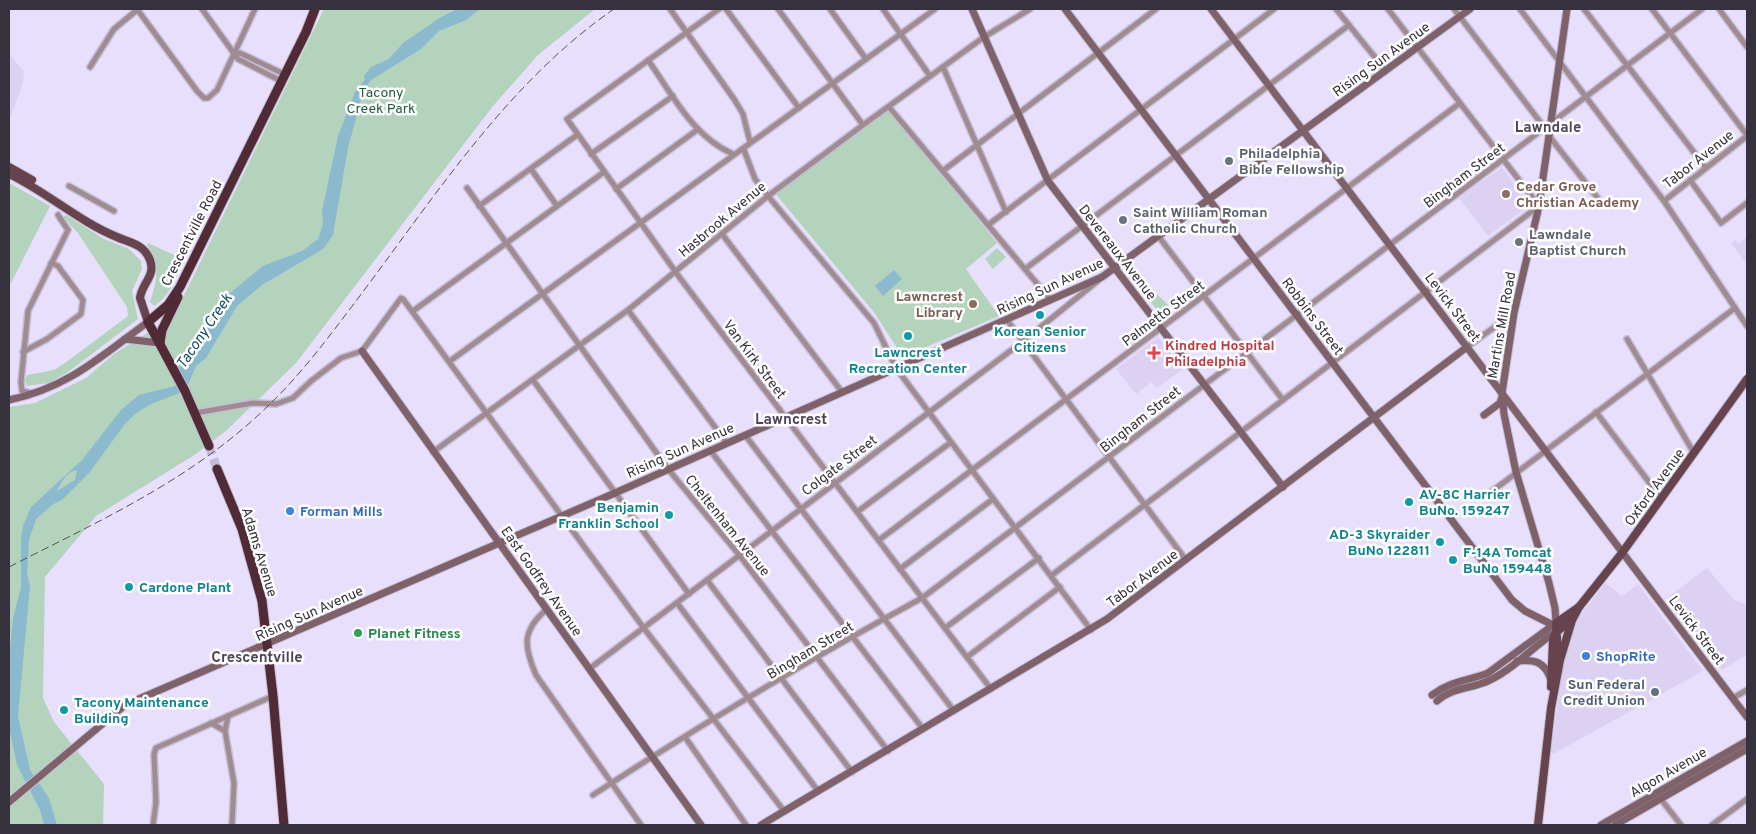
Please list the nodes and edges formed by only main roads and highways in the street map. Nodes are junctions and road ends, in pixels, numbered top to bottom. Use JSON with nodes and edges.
{"nodes":[{"id":1,"x":314,"y":9,"type":"edge"},
{"id":2,"x":320,"y":9,"type":"edge"},
{"id":3,"x":306,"y":32,"type":"junction"},
{"id":4,"x":9,"y":167,"type":"edge"},
{"id":5,"x":9,"y":174,"type":"edge"},
{"id":6,"x":60,"y":209,"type":"junction"},
{"id":7,"x":196,"y":257,"type":"junction"},
{"id":8,"x":148,"y":322,"type":"junction"},
{"id":9,"x":160,"y":343,"type":"junction"},
{"id":10,"x":1747,"y":378,"type":"edge"},
{"id":11,"x":209,"y":446,"type":"tunnel mouth"},
{"id":12,"x":217,"y":469,"type":"tunnel mouth"},
{"id":13,"x":1579,"y":607,"type":"junction"},
{"id":14,"x":1572,"y":620,"type":"junction"},
{"id":15,"x":1555,"y":627,"type":"junction"},
{"id":16,"x":1558,"y":672,"type":"junction"},
{"id":17,"x":1551,"y":708,"type":"junction"},
{"id":18,"x":284,"y":825,"type":"edge"},
{"id":19,"x":1538,"y":825,"type":"edge"}],
"edges":[{"from":1,"to":3,"type":"highway","name":"Crescentville Road"},
{"from":2,"to":3,"type":"highway","name":"Crescentville Road"},
{"from":3,"to":7,"type":"highway","name":"Crescentville Road"},
{"from":4,"to":6,"type":"main road"},
{"from":5,"to":6,"type":"main road"},
{"from":6,"to":8,"type":"main road"},
{"from":7,"to":8,"type":"highway","name":"Crescentville Road"},
{"from":7,"to":9,"type":"highway"},
{"from":8,"to":9,"type":"highway"},
{"from":9,"to":11,"type":"highway"},
{"from":10,"to":13,"type":"main road","name":"Oxford Avenue"},
{"from":12,"to":18,"type":"highway","name":"Adams Avenue"},
{"from":13,"to":14,"type":"main road","name":"Oxford Avenue"},
{"from":13,"to":15,"type":"main road","name":"Oxford Avenue"},
{"from":14,"to":15,"type":"main road","name":"Oxford Avenue"},
{"from":14,"to":16,"type":"main road","name":"Oxford Avenue"},
{"from":15,"to":16,"type":"main road","name":"Martins Mill Road"},
{"from":15,"to":17,"type":"main road","name":"Oxford Avenue"},
{"from":16,"to":17,"type":"main road","name":"Oxford Avenue"},
{"from":17,"to":19,"type":"main road","name":"Oxford Avenue"}]}
